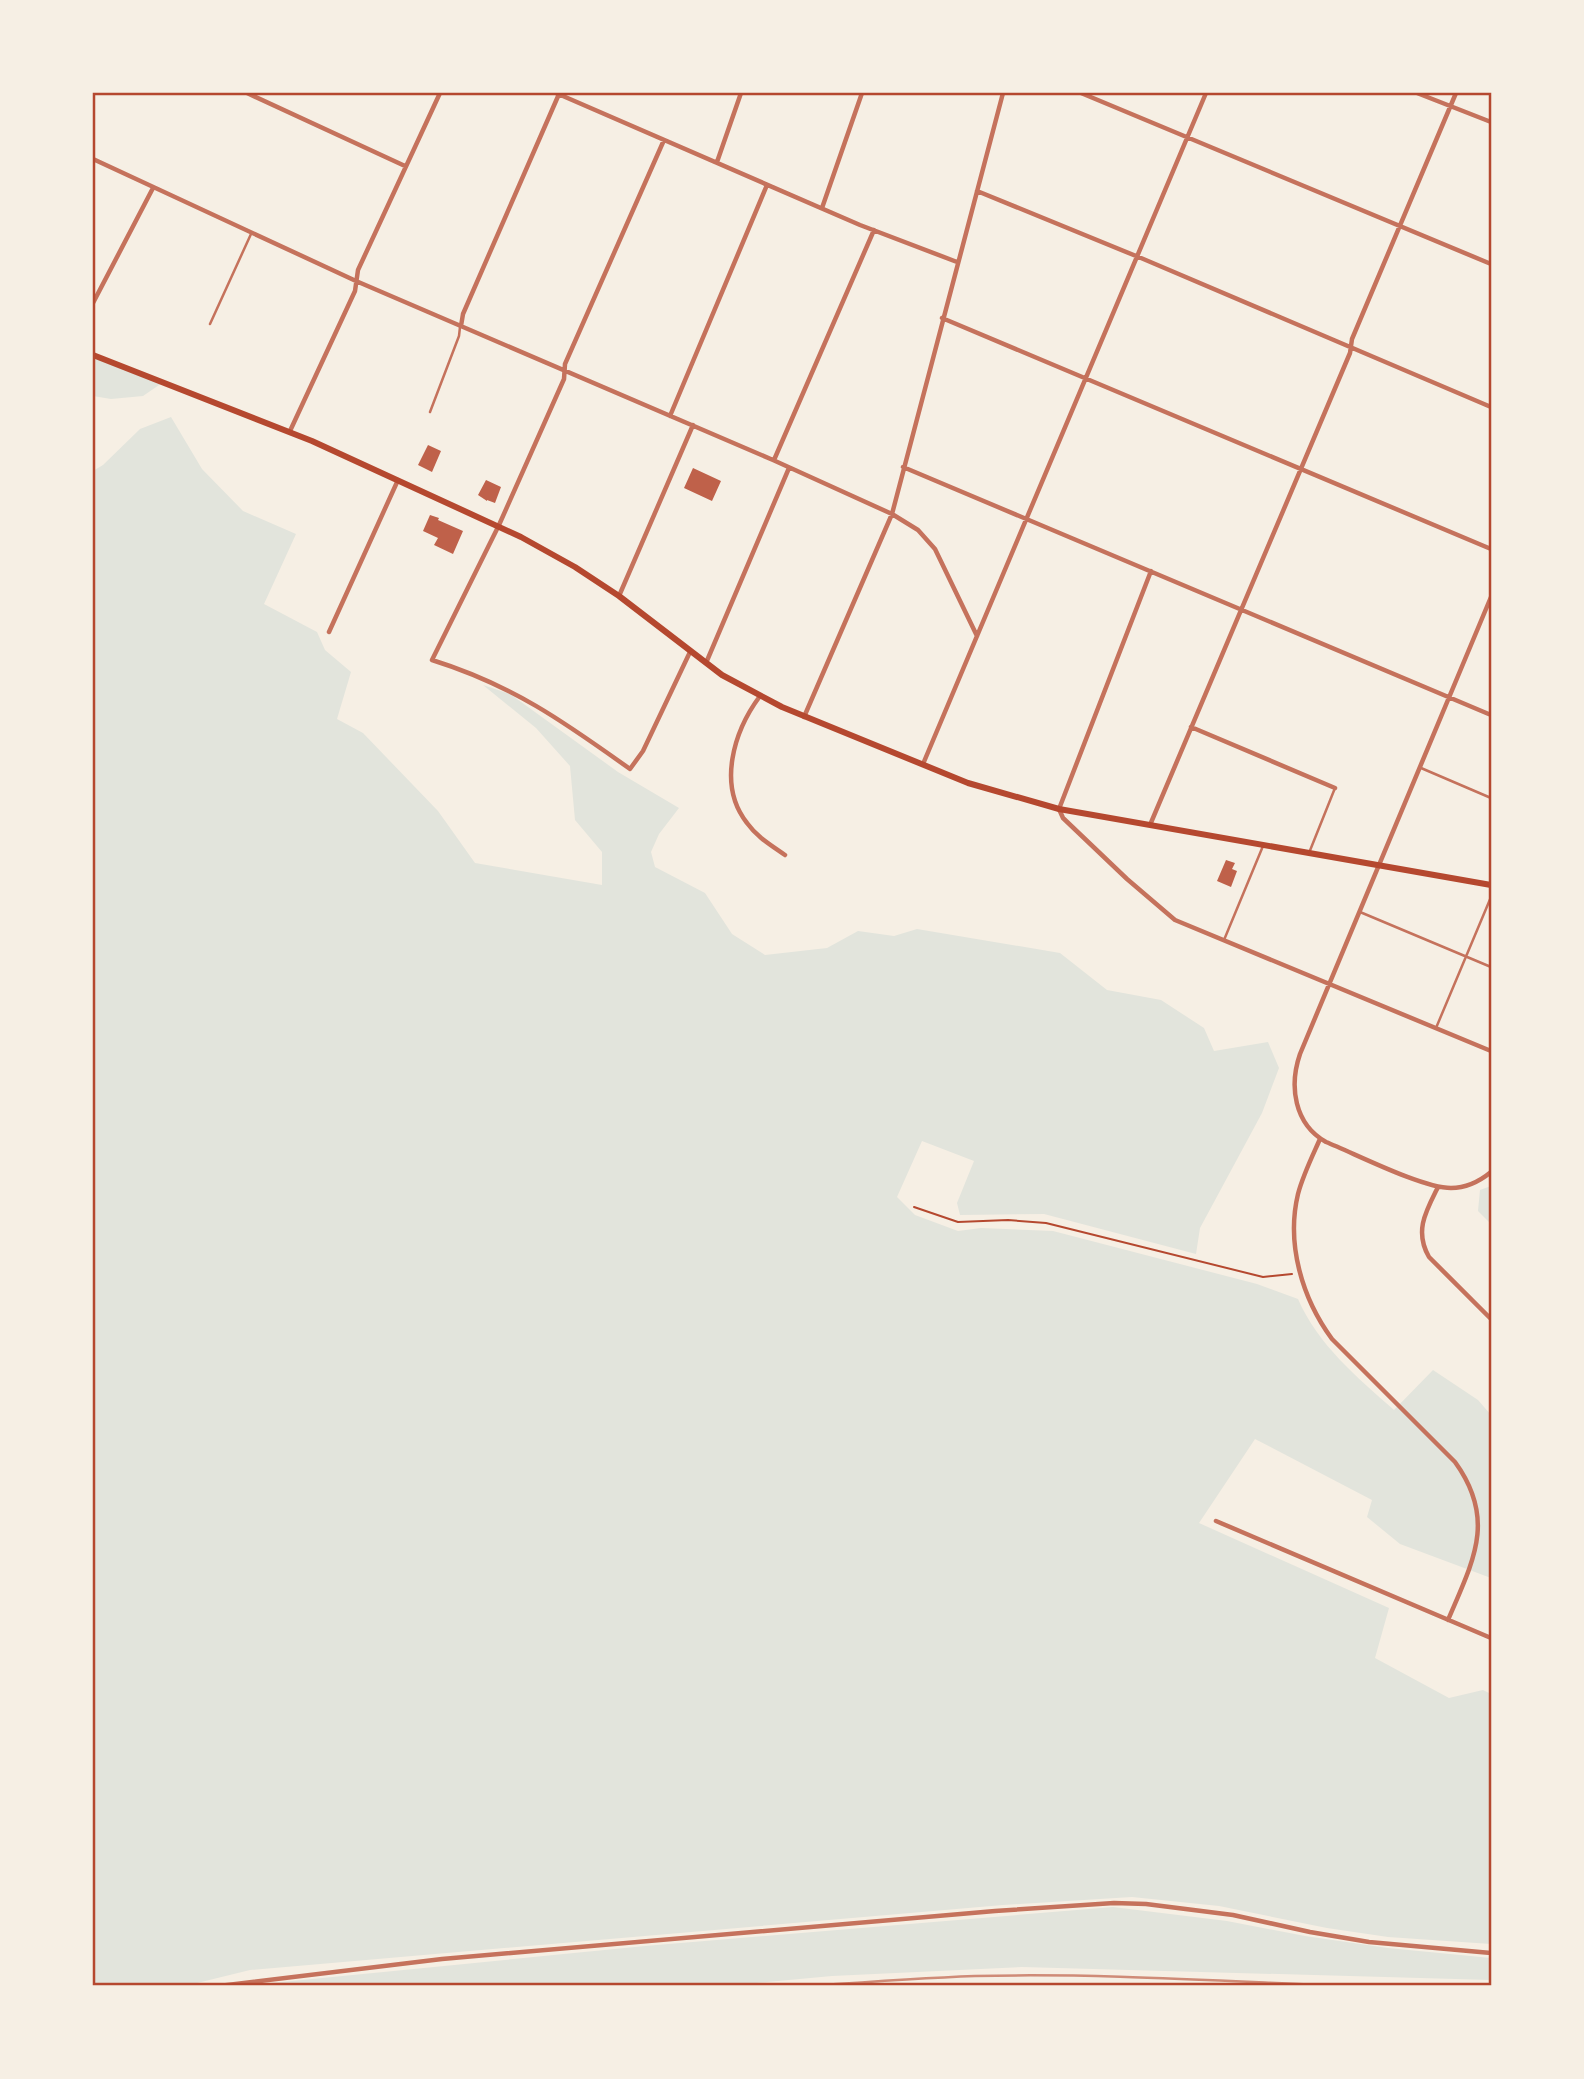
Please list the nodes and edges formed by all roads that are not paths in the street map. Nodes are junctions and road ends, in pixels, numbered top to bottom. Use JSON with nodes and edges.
{"nodes":[{"id":1,"x":247,"y":93,"type":"edge"},
{"id":2,"x":440,"y":93,"type":"edge"},
{"id":3,"x":558,"y":93,"type":"edge"},
{"id":4,"x":741,"y":93,"type":"edge"},
{"id":5,"x":862,"y":93,"type":"edge"},
{"id":6,"x":1003,"y":93,"type":"edge"},
{"id":7,"x":1081,"y":93,"type":"edge"},
{"id":8,"x":1206,"y":93,"type":"edge"},
{"id":9,"x":1417,"y":93,"type":"edge"},
{"id":10,"x":1456,"y":93,"type":"edge"},
{"id":11,"x":1450,"y":107,"type":"junction"},
{"id":12,"x":1491,"y":122,"type":"edge"},
{"id":13,"x":1187,"y":137,"type":"junction"},
{"id":14,"x":664,"y":141,"type":"junction"},
{"id":15,"x":93,"y":159,"type":"edge"},
{"id":16,"x":717,"y":162,"type":"junction"},
{"id":17,"x":405,"y":166,"type":"junction"},
{"id":18,"x":767,"y":185,"type":"junction"},
{"id":19,"x":153,"y":188,"type":"junction"},
{"id":20,"x":976,"y":191,"type":"junction"},
{"id":21,"x":822,"y":208,"type":"junction"},
{"id":22,"x":1401,"y":226,"type":"junction"},
{"id":23,"x":874,"y":230,"type":"junction"},
{"id":24,"x":251,"y":234,"type":"junction"},
{"id":25,"x":1136,"y":258,"type":"junction"},
{"id":26,"x":957,"y":262,"type":"junction"},
{"id":27,"x":1491,"y":264,"type":"edge"},
{"id":28,"x":356,"y":281,"type":"junction"},
{"id":29,"x":93,"y":303,"type":"edge"},
{"id":30,"x":942,"y":318,"type":"junction"},
{"id":31,"x":210,"y":324,"type":"dead end"},
{"id":32,"x":461,"y":326,"type":"junction"},
{"id":33,"x":1351,"y":346,"type":"junction"},
{"id":34,"x":93,"y":355,"type":"edge"},
{"id":35,"x":565,"y":371,"type":"junction"},
{"id":36,"x":1084,"y":378,"type":"junction"},
{"id":37,"x":1491,"y":407,"type":"edge"},
{"id":38,"x":430,"y":412,"type":"dead end"},
{"id":39,"x":670,"y":416,"type":"junction"},
{"id":40,"x":692,"y":425,"type":"junction"},
{"id":41,"x":290,"y":431,"type":"junction"},
{"id":42,"x":774,"y":460,"type":"junction"},
{"id":43,"x":903,"y":467,"type":"junction"},
{"id":44,"x":789,"y":468,"type":"junction"},
{"id":45,"x":1300,"y":470,"type":"junction"},
{"id":46,"x":398,"y":480,"type":"junction"},
{"id":47,"x":892,"y":514,"type":"junction"},
{"id":48,"x":1026,"y":519,"type":"junction"},
{"id":49,"x":499,"y":525,"type":"junction"},
{"id":50,"x":1491,"y":549,"type":"edge"},
{"id":51,"x":1151,"y":571,"type":"junction"},
{"id":52,"x":620,"y":596,"type":"junction"},
{"id":53,"x":1491,"y":597,"type":"edge"},
{"id":54,"x":1241,"y":609,"type":"junction"},
{"id":55,"x":329,"y":632,"type":"dead end"},
{"id":56,"x":976,"y":636,"type":"junction"},
{"id":57,"x":690,"y":652,"type":"junction"},
{"id":58,"x":706,"y":664,"type":"junction"},
{"id":59,"x":760,"y":696,"type":"junction"},
{"id":60,"x":1450,"y":697,"type":"junction"},
{"id":61,"x":1491,"y":715,"type":"edge"},
{"id":62,"x":804,"y":717,"type":"junction"},
{"id":63,"x":1191,"y":727,"type":"junction"},
{"id":64,"x":922,"y":765,"type":"junction"},
{"id":65,"x":1420,"y":768,"type":"junction"},
{"id":66,"x":1335,"y":788,"type":"joint"},
{"id":67,"x":1491,"y":798,"type":"edge"},
{"id":68,"x":1059,"y":809,"type":"junction"},
{"id":69,"x":1149,"y":826,"type":"junction"},
{"id":70,"x":1263,"y":845,"type":"junction"},
{"id":71,"x":1309,"y":853,"type":"junction"},
{"id":72,"x":785,"y":855,"type":"dead end"},
{"id":73,"x":1379,"y":865,"type":"junction"},
{"id":74,"x":1491,"y":885,"type":"edge"},
{"id":75,"x":1491,"y":897,"type":"edge"},
{"id":76,"x":1360,"y":912,"type":"junction"},
{"id":77,"x":1224,"y":940,"type":"junction"},
{"id":78,"x":1466,"y":956,"type":"junction"},
{"id":79,"x":1491,"y":967,"type":"edge"},
{"id":80,"x":1330,"y":983,"type":"junction"},
{"id":81,"x":1436,"y":1028,"type":"junction"},
{"id":82,"x":1491,"y":1051,"type":"edge"},
{"id":83,"x":1320,"y":1139,"type":"junction"},
{"id":84,"x":1491,"y":1172,"type":"edge"},
{"id":85,"x":1438,"y":1186,"type":"junction"},
{"id":86,"x":1491,"y":1319,"type":"edge"},
{"id":87,"x":1216,"y":1521,"type":"dead end"},
{"id":88,"x":1448,"y":1620,"type":"junction"},
{"id":89,"x":1491,"y":1638,"type":"edge"},
{"id":90,"x":1491,"y":1953,"type":"edge"},
{"id":91,"x":219,"y":1986,"type":"edge"}],
"edges":[{"from":1,"to":17,"type":"street"},
{"from":2,"to":17,"type":"street"},
{"from":3,"to":14,"type":"street"},
{"from":3,"to":32,"type":"street"},
{"from":4,"to":16,"type":"street"},
{"from":5,"to":21,"type":"street"},
{"from":6,"to":20,"type":"street"},
{"from":7,"to":13,"type":"street"},
{"from":8,"to":13,"type":"street"},
{"from":9,"to":11,"type":"street"},
{"from":10,"to":11,"type":"street"},
{"from":11,"to":12,"type":"street"},
{"from":11,"to":22,"type":"street"},
{"from":13,"to":22,"type":"street"},
{"from":13,"to":25,"type":"street"},
{"from":14,"to":16,"type":"street"},
{"from":14,"to":35,"type":"street"},
{"from":15,"to":19,"type":"street"},
{"from":16,"to":18,"type":"street"},
{"from":17,"to":28,"type":"street"},
{"from":18,"to":21,"type":"street"},
{"from":18,"to":39,"type":"street"},
{"from":19,"to":24,"type":"street"},
{"from":19,"to":29,"type":"street"},
{"from":20,"to":25,"type":"street"},
{"from":20,"to":26,"type":"street"},
{"from":21,"to":23,"type":"street"},
{"from":22,"to":27,"type":"street"},
{"from":22,"to":33,"type":"street"},
{"from":23,"to":26,"type":"street"},
{"from":23,"to":42,"type":"street"},
{"from":24,"to":28,"type":"street"},
{"from":24,"to":31,"type":"lane"},
{"from":25,"to":33,"type":"street"},
{"from":25,"to":36,"type":"street"},
{"from":26,"to":30,"type":"street"},
{"from":28,"to":32,"type":"street"},
{"from":28,"to":41,"type":"street"},
{"from":30,"to":36,"type":"street"},
{"from":30,"to":43,"type":"street"},
{"from":32,"to":35,"type":"street"},
{"from":32,"to":38,"type":"lane"},
{"from":33,"to":37,"type":"street"},
{"from":33,"to":45,"type":"street"},
{"from":34,"to":41,"type":"main road"},
{"from":35,"to":39,"type":"street"},
{"from":35,"to":49,"type":"street"},
{"from":36,"to":45,"type":"street"},
{"from":36,"to":48,"type":"street"},
{"from":39,"to":40,"type":"street"},
{"from":40,"to":42,"type":"street"},
{"from":40,"to":52,"type":"street"},
{"from":41,"to":46,"type":"main road"},
{"from":42,"to":44,"type":"street"},
{"from":43,"to":47,"type":"street"},
{"from":43,"to":48,"type":"street"},
{"from":44,"to":47,"type":"street"},
{"from":44,"to":58,"type":"street"},
{"from":45,"to":50,"type":"street"},
{"from":45,"to":54,"type":"street"},
{"from":46,"to":49,"type":"main road"},
{"from":46,"to":55,"type":"street"},
{"from":47,"to":56,"type":"street"},
{"from":47,"to":62,"type":"street"},
{"from":48,"to":51,"type":"street"},
{"from":48,"to":56,"type":"street"},
{"from":49,"to":52,"type":"main road"},
{"from":49,"to":57,"type":"street"},
{"from":51,"to":54,"type":"street"},
{"from":51,"to":68,"type":"street"},
{"from":52,"to":57,"type":"main road"},
{"from":53,"to":60,"type":"street"},
{"from":54,"to":60,"type":"street"},
{"from":54,"to":63,"type":"street"},
{"from":56,"to":64,"type":"street"},
{"from":57,"to":58,"type":"main road"},
{"from":58,"to":59,"type":"main road"},
{"from":59,"to":62,"type":"main road"},
{"from":59,"to":72,"type":"street"},
{"from":60,"to":61,"type":"street"},
{"from":60,"to":65,"type":"street"},
{"from":62,"to":64,"type":"main road"},
{"from":63,"to":66,"type":"street"},
{"from":63,"to":69,"type":"street"},
{"from":64,"to":68,"type":"main road"},
{"from":65,"to":67,"type":"lane"},
{"from":65,"to":73,"type":"street"},
{"from":66,"to":71,"type":"lane"},
{"from":68,"to":69,"type":"main road"},
{"from":68,"to":77,"type":"street"},
{"from":69,"to":70,"type":"main road"},
{"from":70,"to":71,"type":"main road"},
{"from":70,"to":77,"type":"lane"},
{"from":71,"to":73,"type":"main road"},
{"from":73,"to":74,"type":"main road"},
{"from":73,"to":76,"type":"street"},
{"from":75,"to":78,"type":"lane"},
{"from":76,"to":78,"type":"lane"},
{"from":76,"to":80,"type":"street"},
{"from":77,"to":80,"type":"street"},
{"from":78,"to":79,"type":"lane"},
{"from":78,"to":81,"type":"lane"},
{"from":80,"to":81,"type":"street"},
{"from":80,"to":83,"type":"street"},
{"from":81,"to":82,"type":"street"},
{"from":83,"to":85,"type":"street"},
{"from":83,"to":88,"type":"street"},
{"from":84,"to":85,"type":"street"},
{"from":85,"to":86,"type":"street"},
{"from":87,"to":88,"type":"street"},
{"from":88,"to":89,"type":"street"},
{"from":90,"to":91,"type":"street"}]}
